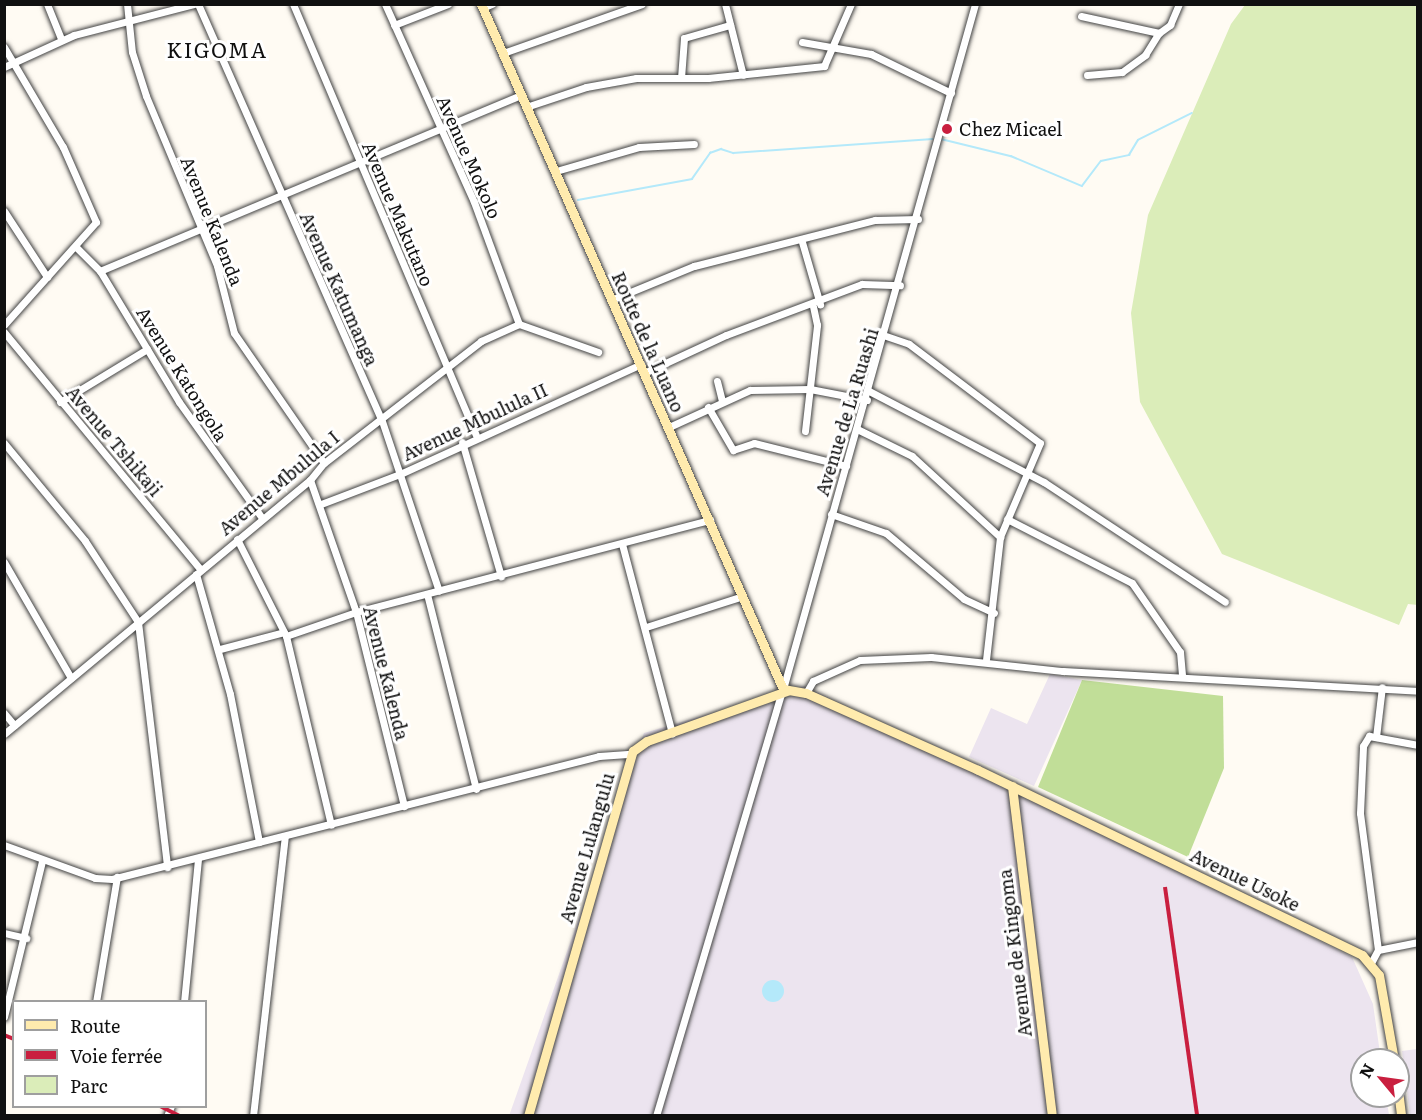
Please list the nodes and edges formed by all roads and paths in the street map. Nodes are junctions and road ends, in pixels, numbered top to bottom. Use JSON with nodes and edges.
{"nodes":[{"id":1,"x":47,"y":4,"type":"edge"},
{"id":2,"x":127,"y":4,"type":"edge"},
{"id":3,"x":196,"y":4,"type":"edge"},
{"id":4,"x":293,"y":4,"type":"edge"},
{"id":5,"x":385,"y":4,"type":"edge"},
{"id":6,"x":448,"y":4,"type":"edge"},
{"id":7,"x":642,"y":4,"type":"edge"},
{"id":8,"x":725,"y":4,"type":"edge"},
{"id":9,"x":851,"y":4,"type":"edge"},
{"id":10,"x":975,"y":4,"type":"edge"},
{"id":11,"x":1179,"y":4,"type":"edge"},
{"id":12,"x":485,"y":6,"type":"edge"},
{"id":13,"x":1081,"y":16,"type":"dead end"},
{"id":14,"x":129,"y":22,"type":"junction"},
{"id":15,"x":394,"y":25,"type":"junction"},
{"id":16,"x":730,"y":25,"type":"junction"},
{"id":17,"x":1160,"y":33,"type":"junction"},
{"id":18,"x":61,"y":39,"type":"junction"},
{"id":19,"x":802,"y":42,"type":"dead end"},
{"id":20,"x":832,"y":44,"type":"junction"},
{"id":21,"x":4,"y":47,"type":"edge"},
{"id":22,"x":503,"y":53,"type":"junction"},
{"id":23,"x":14,"y":62,"type":"junction"},
{"id":24,"x":4,"y":67,"type":"edge"},
{"id":25,"x":743,"y":75,"type":"junction"},
{"id":26,"x":1087,"y":75,"type":"dead end"},
{"id":27,"x":681,"y":78,"type":"junction"},
{"id":28,"x":951,"y":93,"type":"junction"},
{"id":29,"x":521,"y":95,"type":"junction"},
{"id":30,"x":526,"y":107,"type":"junction"},
{"id":31,"x":439,"y":128,"type":"junction"},
{"id":32,"x":694,"y":144,"type":"dead end"},
{"id":33,"x":359,"y":160,"type":"junction"},
{"id":34,"x":556,"y":171,"type":"junction"},
{"id":35,"x":280,"y":194,"type":"junction"},
{"id":36,"x":4,"y":211,"type":"edge"},
{"id":37,"x":918,"y":219,"type":"junction"},
{"id":38,"x":200,"y":229,"type":"junction"},
{"id":39,"x":802,"y":242,"type":"junction"},
{"id":40,"x":76,"y":248,"type":"junction"},
{"id":41,"x":99,"y":271,"type":"junction"},
{"id":42,"x":47,"y":277,"type":"junction"},
{"id":43,"x":900,"y":285,"type":"junction"},
{"id":44,"x":611,"y":300,"type":"junction"},
{"id":45,"x":817,"y":305,"type":"junction"},
{"id":46,"x":4,"y":324,"type":"edge"},
{"id":47,"x":519,"y":324,"type":"junction"},
{"id":48,"x":4,"y":332,"type":"edge"},
{"id":49,"x":886,"y":336,"type":"junction"},
{"id":50,"x":147,"y":349,"type":"junction"},
{"id":51,"x":598,"y":352,"type":"dead end"},
{"id":52,"x":643,"y":369,"type":"junction"},
{"id":53,"x":447,"y":370,"type":"junction"},
{"id":54,"x":717,"y":381,"type":"dead end"},
{"id":55,"x":810,"y":389,"type":"junction"},
{"id":56,"x":869,"y":390,"type":"junction"},
{"id":57,"x":722,"y":400,"type":"junction"},
{"id":58,"x":867,"y":400,"type":"junction"},
{"id":59,"x":60,"y":402,"type":"junction"},
{"id":60,"x":708,"y":407,"type":"junction"},
{"id":61,"x":381,"y":418,"type":"junction"},
{"id":62,"x":669,"y":427,"type":"junction"},
{"id":63,"x":857,"y":429,"type":"junction"},
{"id":64,"x":805,"y":431,"type":"dead end"},
{"id":65,"x":476,"y":435,"type":"junction"},
{"id":66,"x":462,"y":442,"type":"junction"},
{"id":67,"x":4,"y":443,"type":"edge"},
{"id":68,"x":324,"y":463,"type":"junction"},
{"id":69,"x":846,"y":465,"type":"junction"},
{"id":70,"x":1026,"y":472,"type":"junction"},
{"id":71,"x":400,"y":474,"type":"junction"},
{"id":72,"x":310,"y":480,"type":"junction"},
{"id":73,"x":321,"y":504,"type":"junction"},
{"id":74,"x":831,"y":514,"type":"junction"},
{"id":75,"x":262,"y":518,"type":"junction"},
{"id":76,"x":1007,"y":519,"type":"junction"},
{"id":77,"x":710,"y":520,"type":"junction"},
{"id":78,"x":1000,"y":537,"type":"junction"},
{"id":79,"x":237,"y":539,"type":"junction"},
{"id":80,"x":622,"y":544,"type":"junction"},
{"id":81,"x":4,"y":562,"type":"edge"},
{"id":82,"x":198,"y":572,"type":"junction"},
{"id":83,"x":501,"y":576,"type":"junction"},
{"id":84,"x":438,"y":591,"type":"junction"},
{"id":85,"x":428,"y":594,"type":"junction"},
{"id":86,"x":740,"y":597,"type":"junction"},
{"id":87,"x":1225,"y":602,"type":"dead end"},
{"id":88,"x":356,"y":612,"type":"junction"},
{"id":89,"x":994,"y":613,"type":"junction"},
{"id":90,"x":138,"y":622,"type":"junction"},
{"id":91,"x":646,"y":627,"type":"junction"},
{"id":92,"x":285,"y":634,"type":"junction"},
{"id":93,"x":220,"y":648,"type":"junction"},
{"id":94,"x":986,"y":659,"type":"junction"},
{"id":95,"x":1182,"y":675,"type":"junction"},
{"id":96,"x":71,"y":678,"type":"junction"},
{"id":97,"x":1382,"y":687,"type":"junction"},
{"id":98,"x":783,"y":691,"type":"junction"},
{"id":99,"x":1418,"y":691,"type":"edge"},
{"id":100,"x":806,"y":693,"type":"junction"},
{"id":101,"x":4,"y":713,"type":"edge"},
{"id":102,"x":14,"y":725,"type":"junction"},
{"id":103,"x":672,"y":732,"type":"junction"},
{"id":104,"x":4,"y":734,"type":"edge"},
{"id":105,"x":1376,"y":737,"type":"junction"},
{"id":106,"x":1418,"y":745,"type":"edge"},
{"id":107,"x":632,"y":754,"type":"junction"},
{"id":108,"x":1012,"y":786,"type":"junction"},
{"id":109,"x":476,"y":789,"type":"junction"},
{"id":110,"x":404,"y":806,"type":"junction"},
{"id":111,"x":331,"y":825,"type":"junction"},
{"id":112,"x":285,"y":837,"type":"junction"},
{"id":113,"x":259,"y":842,"type":"junction"},
{"id":114,"x":4,"y":845,"type":"edge"},
{"id":115,"x":198,"y":859,"type":"junction"},
{"id":116,"x":42,"y":861,"type":"junction"},
{"id":117,"x":167,"y":867,"type":"junction"},
{"id":118,"x":117,"y":877,"type":"junction"},
{"id":119,"x":4,"y":933,"type":"edge"},
{"id":120,"x":26,"y":938,"type":"junction"},
{"id":121,"x":1418,"y":942,"type":"edge"},
{"id":122,"x":1378,"y":950,"type":"junction"},
{"id":123,"x":1371,"y":963,"type":"junction"},
{"id":124,"x":96,"y":1000,"type":"edge"},
{"id":125,"x":184,"y":1000,"type":"edge"},
{"id":126,"x":4,"y":1017,"type":"edge"},
{"id":127,"x":1392,"y":1048,"type":"edge"},
{"id":128,"x":252,"y":1116,"type":"edge"},
{"id":129,"x":528,"y":1116,"type":"edge"},
{"id":130,"x":656,"y":1116,"type":"edge"},
{"id":131,"x":1052,"y":1116,"type":"edge"}],
"edges":[{"from":1,"to":18,"type":"street"},
{"from":2,"to":14,"type":"street","name":"Avenue Kalenda"},
{"from":3,"to":14,"type":"street"},
{"from":3,"to":35,"type":"street","name":"Avenue Katumanga"},
{"from":4,"to":33,"type":"street","name":"Avenue Makutano"},
{"from":5,"to":15,"type":"street","name":"Avenue Mokolo"},
{"from":6,"to":15,"type":"street"},
{"from":7,"to":22,"type":"street"},
{"from":8,"to":16,"type":"street"},
{"from":9,"to":20,"type":"street"},
{"from":10,"to":28,"type":"street","name":"Avenue de La Ruashi"},
{"from":11,"to":17,"type":"street"},
{"from":12,"to":22,"type":"street","name":"Route de la Luano"},
{"from":13,"to":17,"type":"street"},
{"from":14,"to":18,"type":"street"},
{"from":14,"to":38,"type":"street","name":"Avenue Kalenda"},
{"from":15,"to":31,"type":"street","name":"Avenue Mokolo"},
{"from":16,"to":25,"type":"street"},
{"from":16,"to":27,"type":"street"},
{"from":17,"to":26,"type":"street"},
{"from":18,"to":23,"type":"street"},
{"from":19,"to":20,"type":"street"},
{"from":20,"to":25,"type":"street"},
{"from":20,"to":28,"type":"street"},
{"from":21,"to":23,"type":"street"},
{"from":22,"to":29,"type":"street","name":"Route de la Luano"},
{"from":23,"to":24,"type":"street"},
{"from":23,"to":40,"type":"street"},
{"from":25,"to":27,"type":"street"},
{"from":27,"to":30,"type":"street"},
{"from":28,"to":37,"type":"street","name":"Avenue de La Ruashi"},
{"from":29,"to":30,"type":"street","name":"Route de la Luano"},
{"from":29,"to":31,"type":"street"},
{"from":30,"to":34,"type":"street","name":"Route de la Luano"},
{"from":31,"to":33,"type":"street"},
{"from":31,"to":47,"type":"street","name":"Avenue Mokolo"},
{"from":32,"to":34,"type":"street"},
{"from":33,"to":35,"type":"street"},
{"from":33,"to":53,"type":"street","name":"Avenue Makutano"},
{"from":34,"to":44,"type":"street","name":"Route de la Luano"},
{"from":35,"to":38,"type":"street"},
{"from":35,"to":61,"type":"street","name":"Avenue Katumanga"},
{"from":36,"to":42,"type":"street"},
{"from":37,"to":39,"type":"street"},
{"from":37,"to":43,"type":"street","name":"Avenue de La Ruashi"},
{"from":38,"to":41,"type":"street"},
{"from":38,"to":68,"type":"street","name":"Avenue Kalenda"},
{"from":39,"to":44,"type":"street"},
{"from":39,"to":45,"type":"street"},
{"from":40,"to":41,"type":"street","name":"Avenue Katongola"},
{"from":40,"to":42,"type":"street"},
{"from":41,"to":50,"type":"street","name":"Avenue Katongola"},
{"from":42,"to":46,"type":"street"},
{"from":43,"to":45,"type":"street","name":"Avenue Mbulula II"},
{"from":43,"to":49,"type":"street","name":"Avenue de La Ruashi"},
{"from":44,"to":52,"type":"street","name":"Route de la Luano"},
{"from":45,"to":52,"type":"street","name":"Avenue Mbulula II"},
{"from":45,"to":55,"type":"street"},
{"from":47,"to":51,"type":"street"},
{"from":47,"to":53,"type":"street","name":"Avenue Mbulula I"},
{"from":48,"to":59,"type":"street","name":"Avenue Tshikaji"},
{"from":49,"to":56,"type":"street","name":"Avenue de La Ruashi"},
{"from":49,"to":70,"type":"street"},
{"from":50,"to":59,"type":"street"},
{"from":50,"to":75,"type":"street","name":"Avenue Katongola"},
{"from":52,"to":62,"type":"street","name":"Route de la Luano"},
{"from":52,"to":65,"type":"street","name":"Avenue Mbulula II"},
{"from":53,"to":61,"type":"street","name":"Avenue Mbulula I"},
{"from":53,"to":65,"type":"street","name":"Avenue Makutano"},
{"from":54,"to":57,"type":"street"},
{"from":55,"to":57,"type":"street"},
{"from":55,"to":58,"type":"street"},
{"from":55,"to":64,"type":"street"},
{"from":56,"to":58,"type":"street","name":"Avenue de La Ruashi"},
{"from":56,"to":70,"type":"street"},
{"from":57,"to":60,"type":"street"},
{"from":58,"to":63,"type":"street","name":"Avenue de La Ruashi"},
{"from":59,"to":82,"type":"street","name":"Avenue Tshikaji"},
{"from":60,"to":62,"type":"street"},
{"from":60,"to":69,"type":"street"},
{"from":61,"to":68,"type":"street","name":"Avenue Mbulula I"},
{"from":61,"to":71,"type":"street","name":"Avenue Katumanga"},
{"from":62,"to":77,"type":"street","name":"Route de la Luano"},
{"from":63,"to":69,"type":"street","name":"Avenue de La Ruashi"},
{"from":63,"to":78,"type":"street"},
{"from":65,"to":66,"type":"street","name":"Avenue Mbulula II"},
{"from":66,"to":71,"type":"street","name":"Avenue Mbulula II"},
{"from":66,"to":83,"type":"street"},
{"from":67,"to":90,"type":"street"},
{"from":68,"to":72,"type":"street","name":"Avenue Mbulula I"},
{"from":69,"to":74,"type":"street","name":"Avenue de La Ruashi"},
{"from":70,"to":76,"type":"street"},
{"from":70,"to":87,"type":"street"},
{"from":71,"to":73,"type":"street","name":"Avenue Mbulula II"},
{"from":71,"to":84,"type":"street","name":"Avenue Katumanga"},
{"from":72,"to":73,"type":"street","name":"Avenue Kalenda"},
{"from":72,"to":75,"type":"street","name":"Avenue Mbulula I"},
{"from":73,"to":88,"type":"street","name":"Avenue Kalenda"},
{"from":74,"to":89,"type":"street"},
{"from":74,"to":98,"type":"street","name":"Avenue de La Ruashi"},
{"from":75,"to":79,"type":"street","name":"Avenue Mbulula I"},
{"from":76,"to":78,"type":"street"},
{"from":76,"to":95,"type":"street"},
{"from":77,"to":80,"type":"street"},
{"from":77,"to":86,"type":"street","name":"Route de la Luano"},
{"from":78,"to":89,"type":"street"},
{"from":79,"to":82,"type":"street","name":"Avenue Mbulula I"},
{"from":79,"to":92,"type":"street"},
{"from":80,"to":83,"type":"street"},
{"from":80,"to":91,"type":"street"},
{"from":81,"to":96,"type":"street"},
{"from":82,"to":90,"type":"street","name":"Avenue Mbulula I"},
{"from":82,"to":93,"type":"street"},
{"from":83,"to":84,"type":"street"},
{"from":84,"to":85,"type":"street"},
{"from":85,"to":88,"type":"street"},
{"from":85,"to":109,"type":"street"},
{"from":86,"to":91,"type":"street"},
{"from":86,"to":98,"type":"street","name":"Route de la Luano"},
{"from":88,"to":92,"type":"street"},
{"from":88,"to":110,"type":"street","name":"Avenue Kalenda"},
{"from":89,"to":94,"type":"street"},
{"from":90,"to":96,"type":"street","name":"Avenue Mbulula I"},
{"from":90,"to":117,"type":"street"},
{"from":91,"to":103,"type":"street"},
{"from":92,"to":93,"type":"street"},
{"from":92,"to":111,"type":"street"},
{"from":93,"to":113,"type":"street"},
{"from":94,"to":95,"type":"street"},
{"from":94,"to":100,"type":"street"},
{"from":95,"to":97,"type":"street"},
{"from":96,"to":102,"type":"street","name":"Avenue Mbulula I"},
{"from":97,"to":99,"type":"street"},
{"from":97,"to":105,"type":"street"},
{"from":98,"to":100,"type":"street","name":"Avenue Usoke"},
{"from":98,"to":103,"type":"street","name":"Avenue Lulangulu"},
{"from":98,"to":130,"type":"street","name":"Avenue de La Ruashi"},
{"from":100,"to":108,"type":"street","name":"Avenue Usoke"},
{"from":101,"to":102,"type":"street"},
{"from":102,"to":104,"type":"street","name":"Avenue Mbulula I"},
{"from":103,"to":107,"type":"street","name":"Avenue Lulangulu"},
{"from":105,"to":106,"type":"street"},
{"from":105,"to":122,"type":"street"},
{"from":107,"to":109,"type":"street"},
{"from":107,"to":129,"type":"street","name":"Avenue Lulangulu"},
{"from":108,"to":123,"type":"street","name":"Avenue Usoke"},
{"from":108,"to":131,"type":"street","name":"Avenue de Kingoma"},
{"from":109,"to":110,"type":"street"},
{"from":110,"to":111,"type":"street"},
{"from":111,"to":112,"type":"street"},
{"from":112,"to":113,"type":"street"},
{"from":112,"to":128,"type":"street"},
{"from":113,"to":115,"type":"street"},
{"from":114,"to":116,"type":"street"},
{"from":115,"to":117,"type":"street"},
{"from":115,"to":125,"type":"street"},
{"from":116,"to":118,"type":"street"},
{"from":116,"to":120,"type":"street"},
{"from":117,"to":118,"type":"street"},
{"from":118,"to":124,"type":"street"},
{"from":119,"to":120,"type":"street"},
{"from":120,"to":126,"type":"street"},
{"from":121,"to":122,"type":"street"},
{"from":122,"to":123,"type":"street"},
{"from":123,"to":127,"type":"street"}]}
